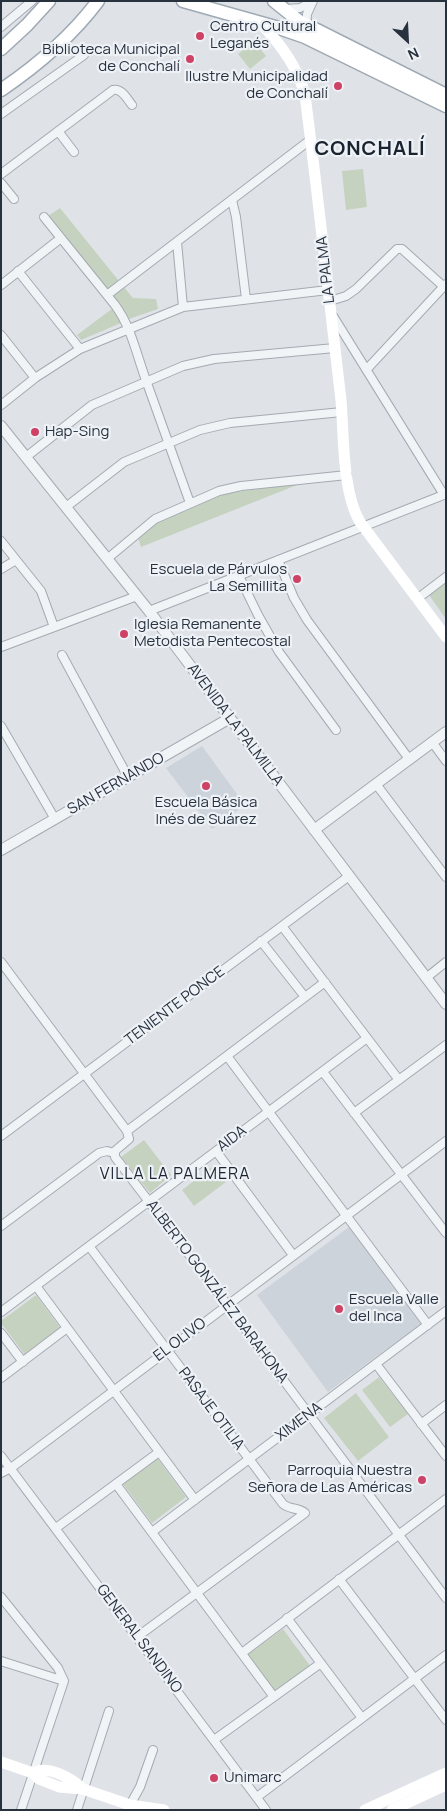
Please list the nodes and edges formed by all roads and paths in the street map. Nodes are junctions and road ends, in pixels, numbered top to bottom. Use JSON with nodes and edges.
{"nodes":[{"id":1,"x":32,"y":1,"type":"edge"},
{"id":2,"x":49,"y":1,"type":"edge"},
{"id":3,"x":98,"y":1,"type":"edge"},
{"id":4,"x":183,"y":1,"type":"edge"},
{"id":5,"x":312,"y":2,"type":"edge"},
{"id":6,"x":279,"y":5,"type":"edge"},
{"id":7,"x":260,"y":23,"type":"junction"},
{"id":8,"x":1,"y":27,"type":"edge"},
{"id":9,"x":306,"y":31,"type":"junction"},
{"id":10,"x":1,"y":48,"type":"edge"},
{"id":11,"x":84,"y":55,"type":"dead end"},
{"id":12,"x":1,"y":90,"type":"edge"},
{"id":13,"x":446,"y":95,"type":"edge"},
{"id":14,"x":132,"y":105,"type":"dead end"},
{"id":15,"x":446,"y":106,"type":"edge"},
{"id":16,"x":1,"y":114,"type":"edge"},
{"id":17,"x":58,"y":131,"type":"junction"},
{"id":18,"x":310,"y":140,"type":"junction"},
{"id":19,"x":74,"y":152,"type":"dead end"},
{"id":20,"x":1,"y":174,"type":"edge"},
{"id":21,"x":1,"y":182,"type":"edge"},
{"id":22,"x":14,"y":200,"type":"dead end"},
{"id":23,"x":232,"y":200,"type":"junction"},
{"id":24,"x":44,"y":217,"type":"dead end"},
{"id":25,"x":61,"y":238,"type":"junction"},
{"id":26,"x":178,"y":242,"type":"junction"},
{"id":27,"x":18,"y":271,"type":"junction"},
{"id":28,"x":1,"y":285,"type":"edge"},
{"id":29,"x":445,"y":285,"type":"edge"},
{"id":30,"x":107,"y":295,"type":"junction"},
{"id":31,"x":329,"y":296,"type":"junction"},
{"id":32,"x":246,"y":299,"type":"junction"},
{"id":33,"x":183,"y":307,"type":"junction"},
{"id":34,"x":331,"y":314,"type":"junction"},
{"id":35,"x":128,"y":328,"type":"junction"},
{"id":36,"x":1,"y":335,"type":"edge"},
{"id":37,"x":335,"y":348,"type":"junction"},
{"id":38,"x":80,"y":349,"type":"junction"},
{"id":39,"x":367,"y":369,"type":"junction"},
{"id":40,"x":35,"y":378,"type":"junction"},
{"id":41,"x":146,"y":381,"type":"junction"},
{"id":42,"x":1,"y":405,"type":"edge"},
{"id":43,"x":342,"y":412,"type":"junction"},
{"id":44,"x":3,"y":433,"type":"edge"},
{"id":45,"x":168,"y":443,"type":"junction"},
{"id":46,"x":26,"y":457,"type":"junction"},
{"id":47,"x":347,"y":474,"type":"junction"},
{"id":48,"x":445,"y":495,"type":"edge"},
{"id":49,"x":190,"y":503,"type":"junction"},
{"id":50,"x":66,"y":507,"type":"junction"},
{"id":51,"x":364,"y":527,"type":"junction"},
{"id":52,"x":1,"y":542,"type":"edge"},
{"id":53,"x":107,"y":559,"type":"junction"},
{"id":54,"x":16,"y":560,"type":"junction"},
{"id":55,"x":278,"y":560,"type":"junction"},
{"id":56,"x":1,"y":568,"type":"edge"},
{"id":57,"x":239,"y":576,"type":"junction"},
{"id":58,"x":446,"y":577,"type":"edge"},
{"id":59,"x":137,"y":596,"type":"junction"},
{"id":60,"x":417,"y":599,"type":"junction"},
{"id":61,"x":149,"y":611,"type":"junction"},
{"id":62,"x":54,"y":627,"type":"junction"},
{"id":63,"x":445,"y":634,"type":"edge"},
{"id":64,"x":1,"y":647,"type":"edge"},
{"id":65,"x":62,"y":655,"type":"dead end"},
{"id":66,"x":230,"y":718,"type":"junction"},
{"id":67,"x":1,"y":726,"type":"edge"},
{"id":68,"x":336,"y":730,"type":"dead end"},
{"id":69,"x":446,"y":732,"type":"edge"},
{"id":70,"x":432,"y":742,"type":"junction"},
{"id":71,"x":409,"y":759,"type":"junction"},
{"id":72,"x":446,"y":761,"type":"edge"},
{"id":73,"x":128,"y":777,"type":"junction"},
{"id":74,"x":376,"y":784,"type":"junction"},
{"id":75,"x":55,"y":819,"type":"junction"},
{"id":76,"x":314,"y":830,"type":"junction"},
{"id":77,"x":1,"y":850,"type":"edge"},
{"id":78,"x":349,"y":876,"type":"junction"},
{"id":79,"x":446,"y":877,"type":"edge"},
{"id":80,"x":282,"y":926,"type":"junction"},
{"id":81,"x":261,"y":941,"type":"junction"},
{"id":82,"x":1,"y":962,"type":"edge"},
{"id":83,"x":446,"y":962,"type":"edge"},
{"id":84,"x":426,"y":978,"type":"junction"},
{"id":85,"x":325,"y":982,"type":"junction"},
{"id":86,"x":305,"y":997,"type":"junction"},
{"id":87,"x":446,"y":1004,"type":"edge"},
{"id":88,"x":367,"y":1038,"type":"junction"},
{"id":89,"x":446,"y":1045,"type":"edge"},
{"id":90,"x":227,"y":1056,"type":"junction"},
{"id":91,"x":323,"y":1072,"type":"junction"},
{"id":92,"x":85,"y":1074,"type":"junction"},
{"id":93,"x":399,"y":1080,"type":"junction"},
{"id":94,"x":269,"y":1112,"type":"junction"},
{"id":95,"x":354,"y":1113,"type":"junction"},
{"id":96,"x":127,"y":1131,"type":"junction"},
{"id":97,"x":1,"y":1136,"type":"edge"},
{"id":98,"x":446,"y":1140,"type":"edge"},
{"id":99,"x":216,"y":1151,"type":"junction"},
{"id":100,"x":114,"y":1153,"type":"junction"},
{"id":101,"x":401,"y":1174,"type":"junction"},
{"id":102,"x":149,"y":1202,"type":"junction"},
{"id":103,"x":346,"y":1215,"type":"junction"},
{"id":104,"x":1,"y":1226,"type":"edge"},
{"id":105,"x":446,"y":1233,"type":"edge"},
{"id":106,"x":89,"y":1246,"type":"junction"},
{"id":107,"x":293,"y":1255,"type":"junction"},
{"id":108,"x":36,"y":1286,"type":"junction"},
{"id":109,"x":227,"y":1304,"type":"junction"},
{"id":110,"x":446,"y":1311,"type":"edge"},
{"id":111,"x":1,"y":1312,"type":"edge"},
{"id":112,"x":428,"y":1325,"type":"junction"},
{"id":113,"x":67,"y":1328,"type":"junction"},
{"id":114,"x":1,"y":1333,"type":"edge"},
{"id":115,"x":167,"y":1350,"type":"junction"},
{"id":116,"x":23,"y":1362,"type":"junction"},
{"id":117,"x":376,"y":1364,"type":"junction"},
{"id":118,"x":1,"y":1378,"type":"edge"},
{"id":119,"x":113,"y":1390,"type":"junction"},
{"id":120,"x":446,"y":1405,"type":"edge"},
{"id":121,"x":309,"y":1414,"type":"junction"},
{"id":122,"x":421,"y":1424,"type":"junction"},
{"id":123,"x":159,"y":1452,"type":"junction"},
{"id":124,"x":1,"y":1456,"type":"edge"},
{"id":125,"x":446,"y":1456,"type":"edge"},
{"id":126,"x":249,"y":1459,"type":"junction"},
{"id":127,"x":11,"y":1468,"type":"junction"},
{"id":128,"x":1,"y":1473,"type":"edge"},
{"id":129,"x":116,"y":1484,"type":"junction"},
{"id":130,"x":446,"y":1499,"type":"edge"},
{"id":131,"x":195,"y":1500,"type":"junction"},
{"id":132,"x":56,"y":1528,"type":"junction"},
{"id":133,"x":152,"y":1532,"type":"junction"},
{"id":134,"x":398,"y":1534,"type":"junction"},
{"id":135,"x":339,"y":1580,"type":"junction"},
{"id":136,"x":197,"y":1592,"type":"junction"},
{"id":137,"x":1,"y":1598,"type":"edge"},
{"id":138,"x":446,"y":1598,"type":"edge"},
{"id":139,"x":287,"y":1618,"type":"junction"},
{"id":140,"x":137,"y":1637,"type":"junction"},
{"id":141,"x":242,"y":1653,"type":"junction"},
{"id":142,"x":446,"y":1656,"type":"edge"},
{"id":143,"x":1,"y":1661,"type":"edge"},
{"id":144,"x":321,"y":1663,"type":"junction"},
{"id":145,"x":414,"y":1679,"type":"junction"},
{"id":146,"x":64,"y":1681,"type":"junction"},
{"id":147,"x":274,"y":1697,"type":"junction"},
{"id":148,"x":109,"y":1711,"type":"dead end"},
{"id":149,"x":362,"y":1718,"type":"junction"},
{"id":150,"x":446,"y":1720,"type":"edge"},
{"id":151,"x":214,"y":1740,"type":"junction"},
{"id":152,"x":153,"y":1750,"type":"dead end"},
{"id":153,"x":1,"y":1762,"type":"edge"},
{"id":154,"x":34,"y":1773,"type":"junction"},
{"id":155,"x":446,"y":1773,"type":"edge"},
{"id":156,"x":446,"y":1785,"type":"edge"},
{"id":157,"x":83,"y":1789,"type":"junction"},
{"id":158,"x":257,"y":1797,"type":"junction"},
{"id":159,"x":412,"y":1806,"type":"edge"},
{"id":160,"x":134,"y":1807,"type":"edge"},
{"id":161,"x":21,"y":1810,"type":"edge"},
{"id":162,"x":77,"y":1810,"type":"edge"},
{"id":163,"x":163,"y":1810,"type":"edge"},
{"id":164,"x":266,"y":1810,"type":"edge"},
{"id":165,"x":365,"y":1810,"type":"edge"},
{"id":166,"x":392,"y":1810,"type":"edge"}],
"edges":[{"from":1,"to":8,"type":"street"},
{"from":2,"to":10,"type":"main road"},
{"from":3,"to":12,"type":"main road"},
{"from":4,"to":7,"type":"main road"},
{"from":5,"to":6,"type":"street"},
{"from":5,"to":9,"type":"street"},
{"from":6,"to":9,"type":"main road"},
{"from":7,"to":9,"type":"main road"},
{"from":7,"to":18,"type":"main road","name":"LA PALMA"},
{"from":9,"to":13,"type":"main road"},
{"from":9,"to":15,"type":"main road"},
{"from":11,"to":16,"type":"street"},
{"from":14,"to":17,"type":"street"},
{"from":17,"to":19,"type":"street"},
{"from":17,"to":20,"type":"street"},
{"from":18,"to":23,"type":"street"},
{"from":18,"to":31,"type":"main road","name":"LA PALMA"},
{"from":21,"to":22,"type":"street"},
{"from":23,"to":26,"type":"street"},
{"from":23,"to":32,"type":"street"},
{"from":24,"to":25,"type":"street"},
{"from":25,"to":27,"type":"street"},
{"from":25,"to":30,"type":"street"},
{"from":26,"to":30,"type":"street"},
{"from":26,"to":33,"type":"street"},
{"from":27,"to":28,"type":"street"},
{"from":27,"to":38,"type":"street"},
{"from":29,"to":31,"type":"street"},
{"from":29,"to":39,"type":"street"},
{"from":30,"to":35,"type":"street"},
{"from":31,"to":32,"type":"street"},
{"from":31,"to":34,"type":"main road","name":"LA PALMA"},
{"from":32,"to":33,"type":"street"},
{"from":33,"to":35,"type":"street"},
{"from":34,"to":37,"type":"main road","name":"LA PALMA"},
{"from":34,"to":39,"type":"street"},
{"from":35,"to":38,"type":"street"},
{"from":35,"to":41,"type":"street"},
{"from":36,"to":40,"type":"street"},
{"from":37,"to":41,"type":"street"},
{"from":37,"to":43,"type":"main road","name":"LA PALMA"},
{"from":38,"to":40,"type":"street"},
{"from":39,"to":48,"type":"street"},
{"from":40,"to":42,"type":"street"},
{"from":41,"to":45,"type":"street"},
{"from":41,"to":46,"type":"street"},
{"from":43,"to":45,"type":"street"},
{"from":43,"to":47,"type":"main road","name":"LA PALMA"},
{"from":44,"to":46,"type":"street","name":"AVENIDA LA PALMILLA"},
{"from":45,"to":49,"type":"street"},
{"from":45,"to":50,"type":"street"},
{"from":46,"to":50,"type":"street","name":"AVENIDA LA PALMILLA"},
{"from":47,"to":49,"type":"street"},
{"from":47,"to":51,"type":"main road","name":"LA PALMA"},
{"from":48,"to":51,"type":"street"},
{"from":49,"to":53,"type":"street"},
{"from":50,"to":53,"type":"street","name":"AVENIDA LA PALMILLA"},
{"from":51,"to":55,"type":"street"},
{"from":51,"to":60,"type":"main road","name":"LA PALMA"},
{"from":52,"to":54,"type":"street"},
{"from":53,"to":59,"type":"street","name":"AVENIDA LA PALMILLA"},
{"from":54,"to":56,"type":"street"},
{"from":54,"to":62,"type":"street"},
{"from":55,"to":57,"type":"street"},
{"from":55,"to":71,"type":"street"},
{"from":57,"to":61,"type":"street"},
{"from":57,"to":68,"type":"street"},
{"from":58,"to":60,"type":"street"},
{"from":59,"to":61,"type":"street","name":"AVENIDA LA PALMILLA"},
{"from":59,"to":62,"type":"street"},
{"from":60,"to":63,"type":"main road","name":"LA PALMA"},
{"from":61,"to":66,"type":"street","name":"AVENIDA LA PALMILLA"},
{"from":62,"to":64,"type":"street"},
{"from":65,"to":73,"type":"street"},
{"from":66,"to":73,"type":"street","name":"SAN FERNANDO"},
{"from":66,"to":76,"type":"street","name":"AVENIDA LA PALMILLA"},
{"from":67,"to":75,"type":"street"},
{"from":69,"to":70,"type":"street"},
{"from":70,"to":71,"type":"street"},
{"from":70,"to":72,"type":"street"},
{"from":71,"to":74,"type":"street"},
{"from":73,"to":75,"type":"street","name":"SAN FERNANDO"},
{"from":74,"to":76,"type":"street"},
{"from":74,"to":79,"type":"street"},
{"from":75,"to":77,"type":"street","name":"SAN FERNANDO"},
{"from":76,"to":78,"type":"street","name":"AVENIDA LA PALMILLA"},
{"from":78,"to":80,"type":"street","name":"TENIENTE PONCE"},
{"from":78,"to":84,"type":"street","name":"AVENIDA LA PALMILLA"},
{"from":80,"to":81,"type":"street","name":"TENIENTE PONCE"},
{"from":80,"to":85,"type":"street"},
{"from":81,"to":86,"type":"street"},
{"from":81,"to":92,"type":"street","name":"TENIENTE PONCE"},
{"from":82,"to":92,"type":"street"},
{"from":83,"to":84,"type":"street"},
{"from":84,"to":87,"type":"street","name":"AVENIDA LA PALMILLA"},
{"from":85,"to":86,"type":"street"},
{"from":85,"to":88,"type":"street"},
{"from":86,"to":90,"type":"street"},
{"from":88,"to":91,"type":"street","name":"AIDA"},
{"from":88,"to":93,"type":"street"},
{"from":89,"to":93,"type":"street"},
{"from":90,"to":94,"type":"street"},
{"from":90,"to":96,"type":"street"},
{"from":91,"to":94,"type":"street","name":"AIDA"},
{"from":91,"to":95,"type":"street"},
{"from":92,"to":96,"type":"street"},
{"from":92,"to":97,"type":"street","name":"TENIENTE PONCE"},
{"from":93,"to":95,"type":"street"},
{"from":94,"to":99,"type":"street","name":"AIDA"},
{"from":94,"to":103,"type":"street"},
{"from":95,"to":101,"type":"street"},
{"from":96,"to":100,"type":"street"},
{"from":98,"to":101,"type":"street","name":"EL OLIVO"},
{"from":99,"to":102,"type":"street","name":"AIDA"},
{"from":99,"to":107,"type":"street"},
{"from":100,"to":102,"type":"street","name":"ALBERTO GONZÁLEZ BARAHONA"},
{"from":100,"to":104,"type":"street"},
{"from":101,"to":103,"type":"street","name":"EL OLIVO"},
{"from":101,"to":105,"type":"street"},
{"from":102,"to":106,"type":"street","name":"AIDA"},
{"from":102,"to":109,"type":"street","name":"ALBERTO GONZÁLEZ BARAHONA"},
{"from":103,"to":107,"type":"street","name":"EL OLIVO"},
{"from":103,"to":112,"type":"street"},
{"from":106,"to":108,"type":"street","name":"AIDA"},
{"from":106,"to":115,"type":"street","name":"PASAJE OTILIA"},
{"from":107,"to":109,"type":"street","name":"EL OLIVO"},
{"from":108,"to":111,"type":"street","name":"AIDA"},
{"from":108,"to":113,"type":"street"},
{"from":109,"to":115,"type":"street","name":"EL OLIVO"},
{"from":109,"to":121,"type":"street","name":"ALBERTO GONZÁLEZ BARAHONA"},
{"from":110,"to":112,"type":"street","name":"XIMENA"},
{"from":112,"to":117,"type":"street","name":"XIMENA"},
{"from":113,"to":116,"type":"street"},
{"from":113,"to":119,"type":"street"},
{"from":114,"to":116,"type":"street"},
{"from":115,"to":119,"type":"street","name":"EL OLIVO"},
{"from":115,"to":126,"type":"street","name":"PASAJE OTILIA"},
{"from":116,"to":118,"type":"street"},
{"from":117,"to":121,"type":"street","name":"XIMENA"},
{"from":117,"to":122,"type":"street"},
{"from":119,"to":123,"type":"street"},
{"from":119,"to":127,"type":"street","name":"EL OLIVO"},
{"from":120,"to":122,"type":"street"},
{"from":121,"to":126,"type":"street","name":"XIMENA"},
{"from":121,"to":134,"type":"street","name":"ALBERTO GONZÁLEZ BARAHONA"},
{"from":122,"to":125,"type":"street"},
{"from":123,"to":129,"type":"street"},
{"from":123,"to":131,"type":"street"},
{"from":124,"to":127,"type":"street","name":"GENERAL SANDINO"},
{"from":126,"to":131,"type":"street","name":"XIMENA"},
{"from":126,"to":136,"type":"street","name":"PASAJE OTILIA"},
{"from":127,"to":128,"type":"street"},
{"from":127,"to":132,"type":"street","name":"GENERAL SANDINO"},
{"from":129,"to":132,"type":"street"},
{"from":129,"to":133,"type":"street"},
{"from":130,"to":134,"type":"street"},
{"from":131,"to":133,"type":"street","name":"XIMENA"},
{"from":132,"to":140,"type":"street","name":"GENERAL SANDINO"},
{"from":133,"to":136,"type":"street"},
{"from":134,"to":135,"type":"street"},
{"from":134,"to":138,"type":"street","name":"ALBERTO GONZÁLEZ BARAHONA"},
{"from":135,"to":139,"type":"street"},
{"from":135,"to":145,"type":"street"},
{"from":136,"to":140,"type":"street"},
{"from":136,"to":141,"type":"street"},
{"from":137,"to":146,"type":"street"},
{"from":139,"to":141,"type":"street"},
{"from":139,"to":144,"type":"street"},
{"from":140,"to":151,"type":"street","name":"GENERAL SANDINO"},
{"from":141,"to":147,"type":"street"},
{"from":142,"to":145,"type":"street"},
{"from":143,"to":146,"type":"street"},
{"from":144,"to":147,"type":"street"},
{"from":144,"to":149,"type":"street"},
{"from":145,"to":149,"type":"street"},
{"from":145,"to":150,"type":"street"},
{"from":146,"to":154,"type":"street"},
{"from":147,"to":151,"type":"street"},
{"from":148,"to":157,"type":"street"},
{"from":149,"to":158,"type":"street"},
{"from":151,"to":158,"type":"street","name":"GENERAL SANDINO"},
{"from":152,"to":160,"type":"street"},
{"from":153,"to":154,"type":"main road"},
{"from":154,"to":157,"type":"main road"},
{"from":154,"to":161,"type":"street"},
{"from":155,"to":165,"type":"main road"},
{"from":156,"to":159,"type":"main road"},
{"from":157,"to":160,"type":"main road"},
{"from":157,"to":162,"type":"street"},
{"from":158,"to":164,"type":"street","name":"GENERAL SANDINO"},
{"from":159,"to":166,"type":"main road"},
{"from":160,"to":163,"type":"main road"}]}
